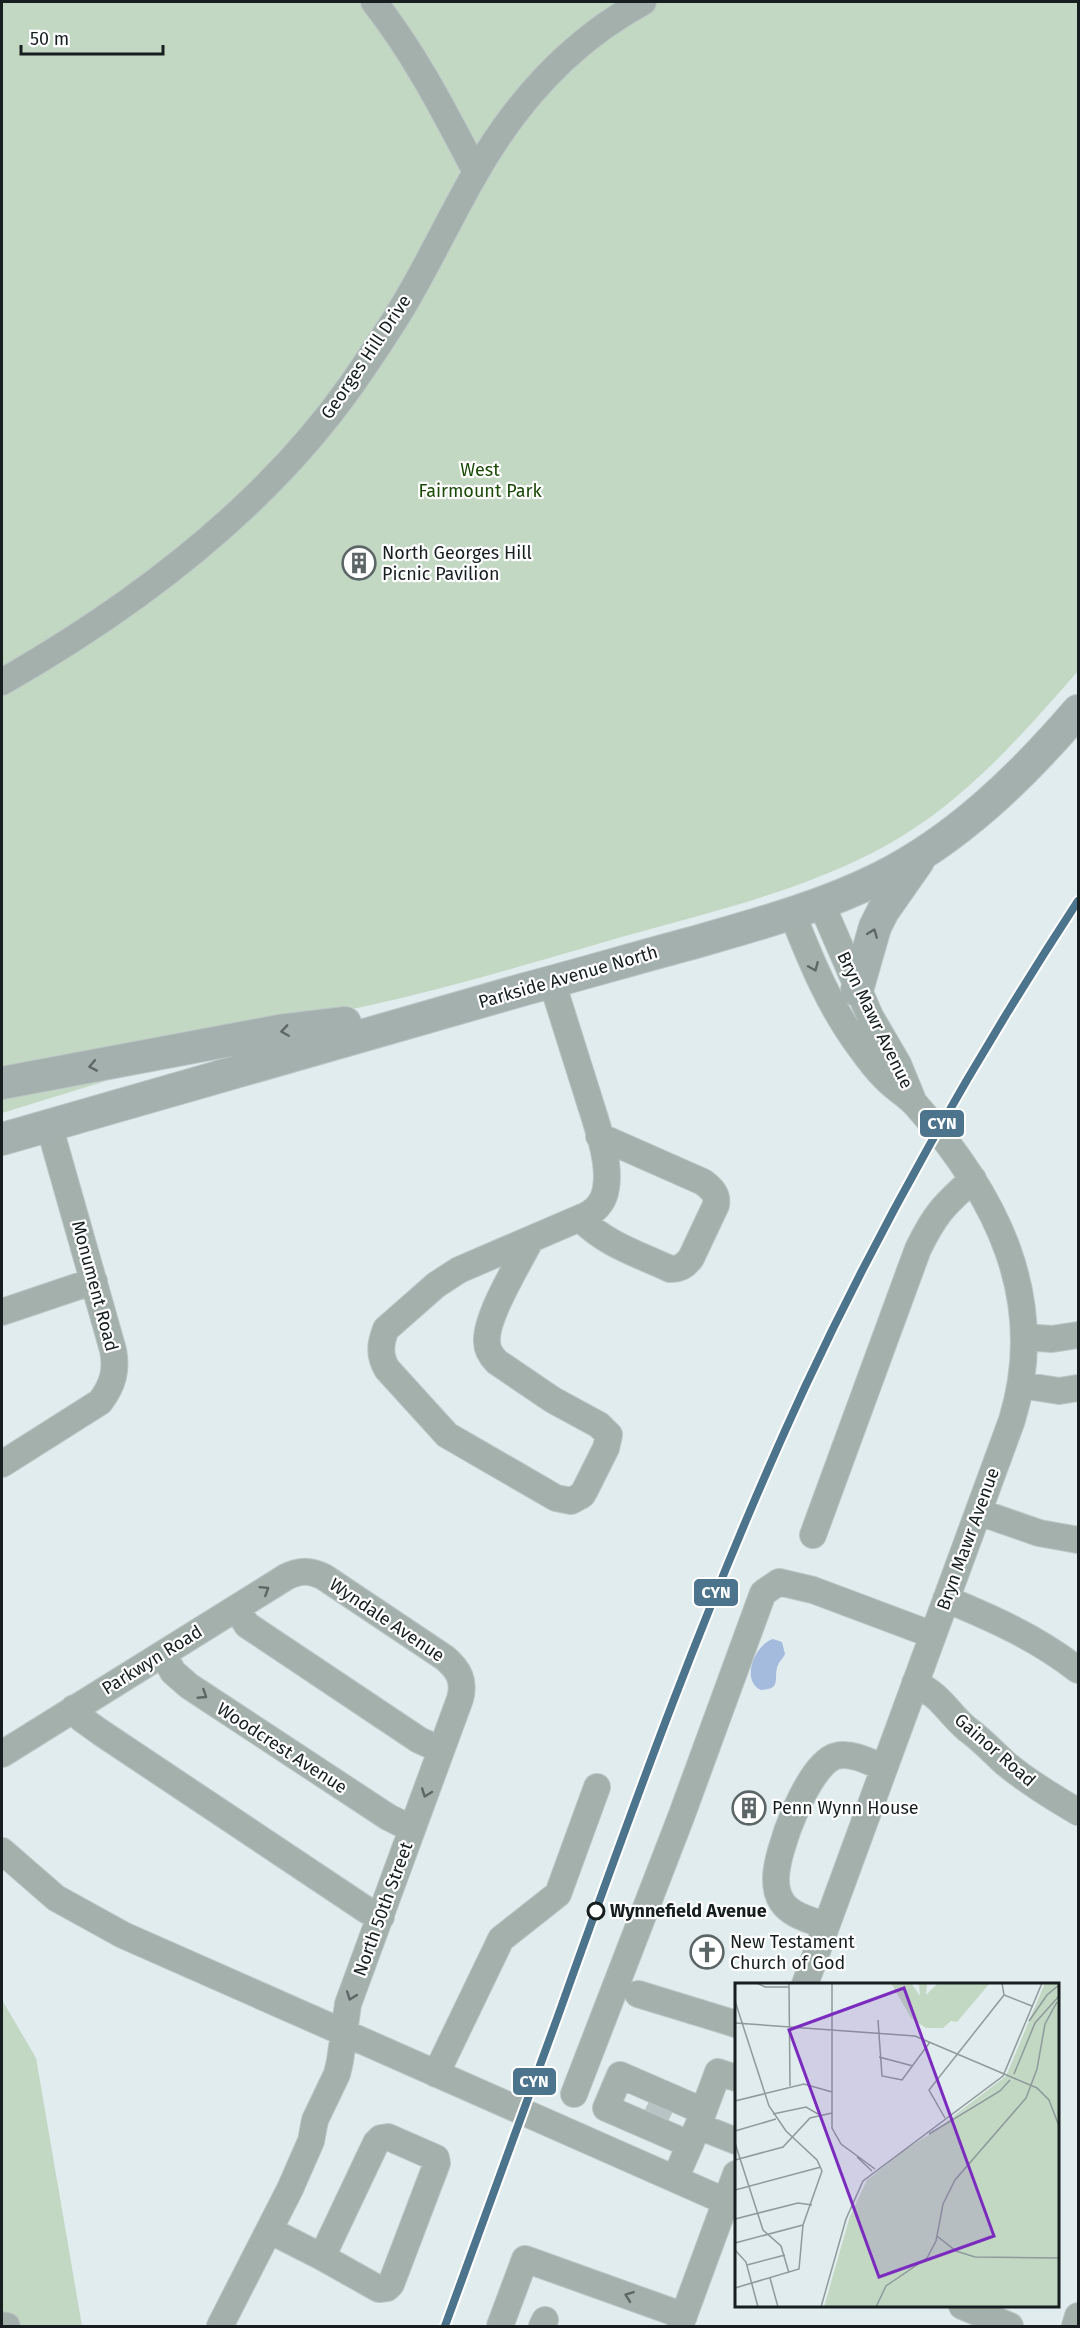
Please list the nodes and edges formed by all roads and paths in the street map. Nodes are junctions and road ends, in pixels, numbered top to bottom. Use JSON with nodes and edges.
{"nodes":[{"id":1,"x":374,"y":2,"type":"edge"},
{"id":2,"x":643,"y":2,"type":"edge"},
{"id":3,"x":476,"y":172,"type":"junction"},
{"id":4,"x":2,"y":682,"type":"edge"},
{"id":5,"x":1078,"y":711,"type":"edge"},
{"id":6,"x":924,"y":853,"type":"junction"},
{"id":7,"x":821,"y":903,"type":"junction"},
{"id":8,"x":792,"y":913,"type":"junction"},
{"id":9,"x":552,"y":982,"type":"junction"},
{"id":10,"x":857,"y":990,"type":"junction"},
{"id":11,"x":447,"y":1011,"type":"junction"},
{"id":12,"x":2,"y":1083,"type":"edge"},
{"id":13,"x":915,"y":1104,"type":"junction"},
{"id":14,"x":49,"y":1125,"type":"junction"},
{"id":15,"x":599,"y":1136,"type":"junction"},
{"id":16,"x":2,"y":1139,"type":"edge"},
{"id":17,"x":973,"y":1179,"type":"junction"},
{"id":18,"x":580,"y":1218,"type":"junction"},
{"id":19,"x":531,"y":1239,"type":"junction"},
{"id":20,"x":94,"y":1281,"type":"junction"},
{"id":21,"x":2,"y":1312,"type":"edge"},
{"id":22,"x":1078,"y":1335,"type":"edge"},
{"id":23,"x":1024,"y":1337,"type":"junction"},
{"id":24,"x":1021,"y":1385,"type":"junction"},
{"id":25,"x":1078,"y":1388,"type":"edge"},
{"id":26,"x":2,"y":1464,"type":"edge"},
{"id":27,"x":979,"y":1512,"type":"junction"},
{"id":28,"x":813,"y":1535,"type":"dead end"},
{"id":29,"x":1078,"y":1540,"type":"edge"},
{"id":30,"x":305,"y":1571,"type":"joint"},
{"id":31,"x":946,"y":1599,"type":"junction"},
{"id":32,"x":236,"y":1608,"type":"junction"},
{"id":33,"x":933,"y":1635,"type":"junction"},
{"id":34,"x":163,"y":1654,"type":"junction"},
{"id":35,"x":1078,"y":1670,"type":"edge"},
{"id":36,"x":461,"y":1678,"type":"joint"},
{"id":37,"x":915,"y":1683,"type":"junction"},
{"id":38,"x":74,"y":1708,"type":"junction"},
{"id":39,"x":441,"y":1750,"type":"junction"},
{"id":40,"x":2,"y":1754,"type":"edge"},
{"id":41,"x":884,"y":1768,"type":"junction"},
{"id":42,"x":597,"y":1787,"type":"dead end"},
{"id":43,"x":1078,"y":1812,"type":"edge"},
{"id":44,"x":412,"y":1828,"type":"junction"},
{"id":45,"x":2,"y":1851,"type":"edge"},
{"id":46,"x":381,"y":1917,"type":"junction"},
{"id":47,"x":826,"y":1926,"type":"junction"},
{"id":48,"x":805,"y":1983,"type":"edge"},
{"id":49,"x":638,"y":1994,"type":"dead end"},
{"id":50,"x":735,"y":2024,"type":"edge"},
{"id":51,"x":344,"y":2034,"type":"junction"},
{"id":52,"x":436,"y":2074,"type":"junction"},
{"id":53,"x":735,"y":2078,"type":"edge"},
{"id":54,"x":574,"y":2094,"type":"dead end"},
{"id":55,"x":606,"y":2108,"type":"junction"},
{"id":56,"x":658,"y":2112,"type":"junction"},
{"id":57,"x":697,"y":2127,"type":"junction"},
{"id":58,"x":735,"y":2140,"type":"edge"},
{"id":59,"x":592,"y":2142,"type":"junction"},
{"id":60,"x":675,"y":2179,"type":"junction"},
{"id":61,"x":735,"y":2180,"type":"edge"},
{"id":62,"x":731,"y":2204,"type":"edge"},
{"id":63,"x":269,"y":2230,"type":"junction"},
{"id":64,"x":322,"y":2257,"type":"junction"},
{"id":65,"x":964,"y":2307,"type":"edge"},
{"id":66,"x":1078,"y":2316,"type":"edge"},
{"id":67,"x":682,"y":2321,"type":"edge"},
{"id":68,"x":2,"y":2325,"type":"edge"},
{"id":69,"x":7,"y":2326,"type":"edge"},
{"id":70,"x":220,"y":2326,"type":"edge"},
{"id":71,"x":500,"y":2326,"type":"edge"},
{"id":72,"x":1010,"y":2326,"type":"edge"},
{"id":73,"x":1075,"y":2326,"type":"edge"}],
"edges":[{"from":1,"to":3,"type":"street"},
{"from":2,"to":3,"type":"street","name":"Georges Hill Drive"},
{"from":3,"to":4,"type":"street","name":"Georges Hill Drive"},
{"from":5,"to":6,"type":"main road","name":"Parkside Avenue North"},
{"from":6,"to":7,"type":"main road","name":"Parkside Avenue North"},
{"from":10,"to":6,"type":"main road","one_way":true},
{"from":7,"to":8,"type":"main road","name":"Parkside Avenue North"},
{"from":7,"to":10,"type":"street","name":"Bryn Mawr Avenue"},
{"from":8,"to":9,"type":"main road","name":"Parkside Avenue North"},
{"from":8,"to":13,"type":"street","name":"Bryn Mawr Avenue","one_way":true},
{"from":9,"to":11,"type":"main road","name":"Parkside Avenue North"},
{"from":9,"to":15,"type":"street"},
{"from":10,"to":13,"type":"street","name":"Bryn Mawr Avenue"},
{"from":11,"to":12,"type":"main road","one_way":true},
{"from":11,"to":14,"type":"main road","name":"Parkside Avenue North"},
{"from":13,"to":17,"type":"street","name":"Bryn Mawr Avenue"},
{"from":14,"to":16,"type":"main road","name":"Parkside Avenue North"},
{"from":14,"to":20,"type":"street","name":"Monument Road"},
{"from":15,"to":18,"type":"street"},
{"from":15,"to":18,"type":"street"},
{"from":17,"to":23,"type":"street","name":"Bryn Mawr Avenue"},
{"from":17,"to":28,"type":"street"},
{"from":18,"to":19,"type":"street"},
{"from":19,"to":19,"type":"street"},
{"from":20,"to":21,"type":"street"},
{"from":20,"to":26,"type":"street","name":"Monument Road"},
{"from":22,"to":23,"type":"street"},
{"from":23,"to":24,"type":"street","name":"Bryn Mawr Avenue"},
{"from":24,"to":25,"type":"street"},
{"from":24,"to":27,"type":"street","name":"Bryn Mawr Avenue"},
{"from":27,"to":29,"type":"street"},
{"from":27,"to":31,"type":"street","name":"Bryn Mawr Avenue"},
{"from":32,"to":30,"type":"street","name":"Parkwyn Road","one_way":true},
{"from":30,"to":36,"type":"street","name":"Wyndale Avenue"},
{"from":31,"to":33,"type":"street","name":"Bryn Mawr Avenue"},
{"from":31,"to":35,"type":"street"},
{"from":32,"to":34,"type":"street","name":"Parkwyn Road"},
{"from":32,"to":39,"type":"street"},
{"from":33,"to":37,"type":"street","name":"Bryn Mawr Avenue"},
{"from":33,"to":54,"type":"street"},
{"from":34,"to":38,"type":"street","name":"Parkwyn Road"},
{"from":34,"to":44,"type":"street","name":"Woodcrest Avenue","one_way":true},
{"from":36,"to":39,"type":"street","name":"North 50th Street"},
{"from":37,"to":41,"type":"street","name":"Bryn Mawr Avenue"},
{"from":37,"to":43,"type":"street","name":"Gainor Road"},
{"from":38,"to":40,"type":"street","name":"Parkwyn Road"},
{"from":38,"to":46,"type":"street"},
{"from":39,"to":44,"type":"street","name":"North 50th Street","one_way":true},
{"from":41,"to":47,"type":"street","name":"Bryn Mawr Avenue"},
{"from":41,"to":47,"type":"street"},
{"from":42,"to":52,"type":"street"},
{"from":44,"to":46,"type":"street","name":"North 50th Street"},
{"from":45,"to":51,"type":"street"},
{"from":46,"to":51,"type":"street","name":"North 50th Street","one_way":true},
{"from":47,"to":48,"type":"street","name":"Bryn Mawr Avenue"},
{"from":49,"to":50,"type":"street"},
{"from":51,"to":52,"type":"street"},
{"from":51,"to":63,"type":"street","name":"North 50th Street"},
{"from":52,"to":59,"type":"street"},
{"from":53,"to":57,"type":"street"},
{"from":55,"to":56,"type":"street"},
{"from":55,"to":56,"type":"street"},
{"from":55,"to":59,"type":"street"},
{"from":56,"to":57,"type":"street"},
{"from":56,"to":57,"type":"street"},
{"from":57,"to":58,"type":"street"},
{"from":57,"to":60,"type":"street"},
{"from":59,"to":60,"type":"street"},
{"from":60,"to":62,"type":"street"},
{"from":61,"to":62,"type":"street"},
{"from":62,"to":67,"type":"street"},
{"from":63,"to":64,"type":"street"},
{"from":63,"to":70,"type":"street","name":"North 50th Street"},
{"from":64,"to":64,"type":"street"},
{"from":65,"to":72,"type":"street"},
{"from":66,"to":73,"type":"street"},
{"from":67,"to":71,"type":"street","one_way":true},
{"from":68,"to":69,"type":"street"}]}
